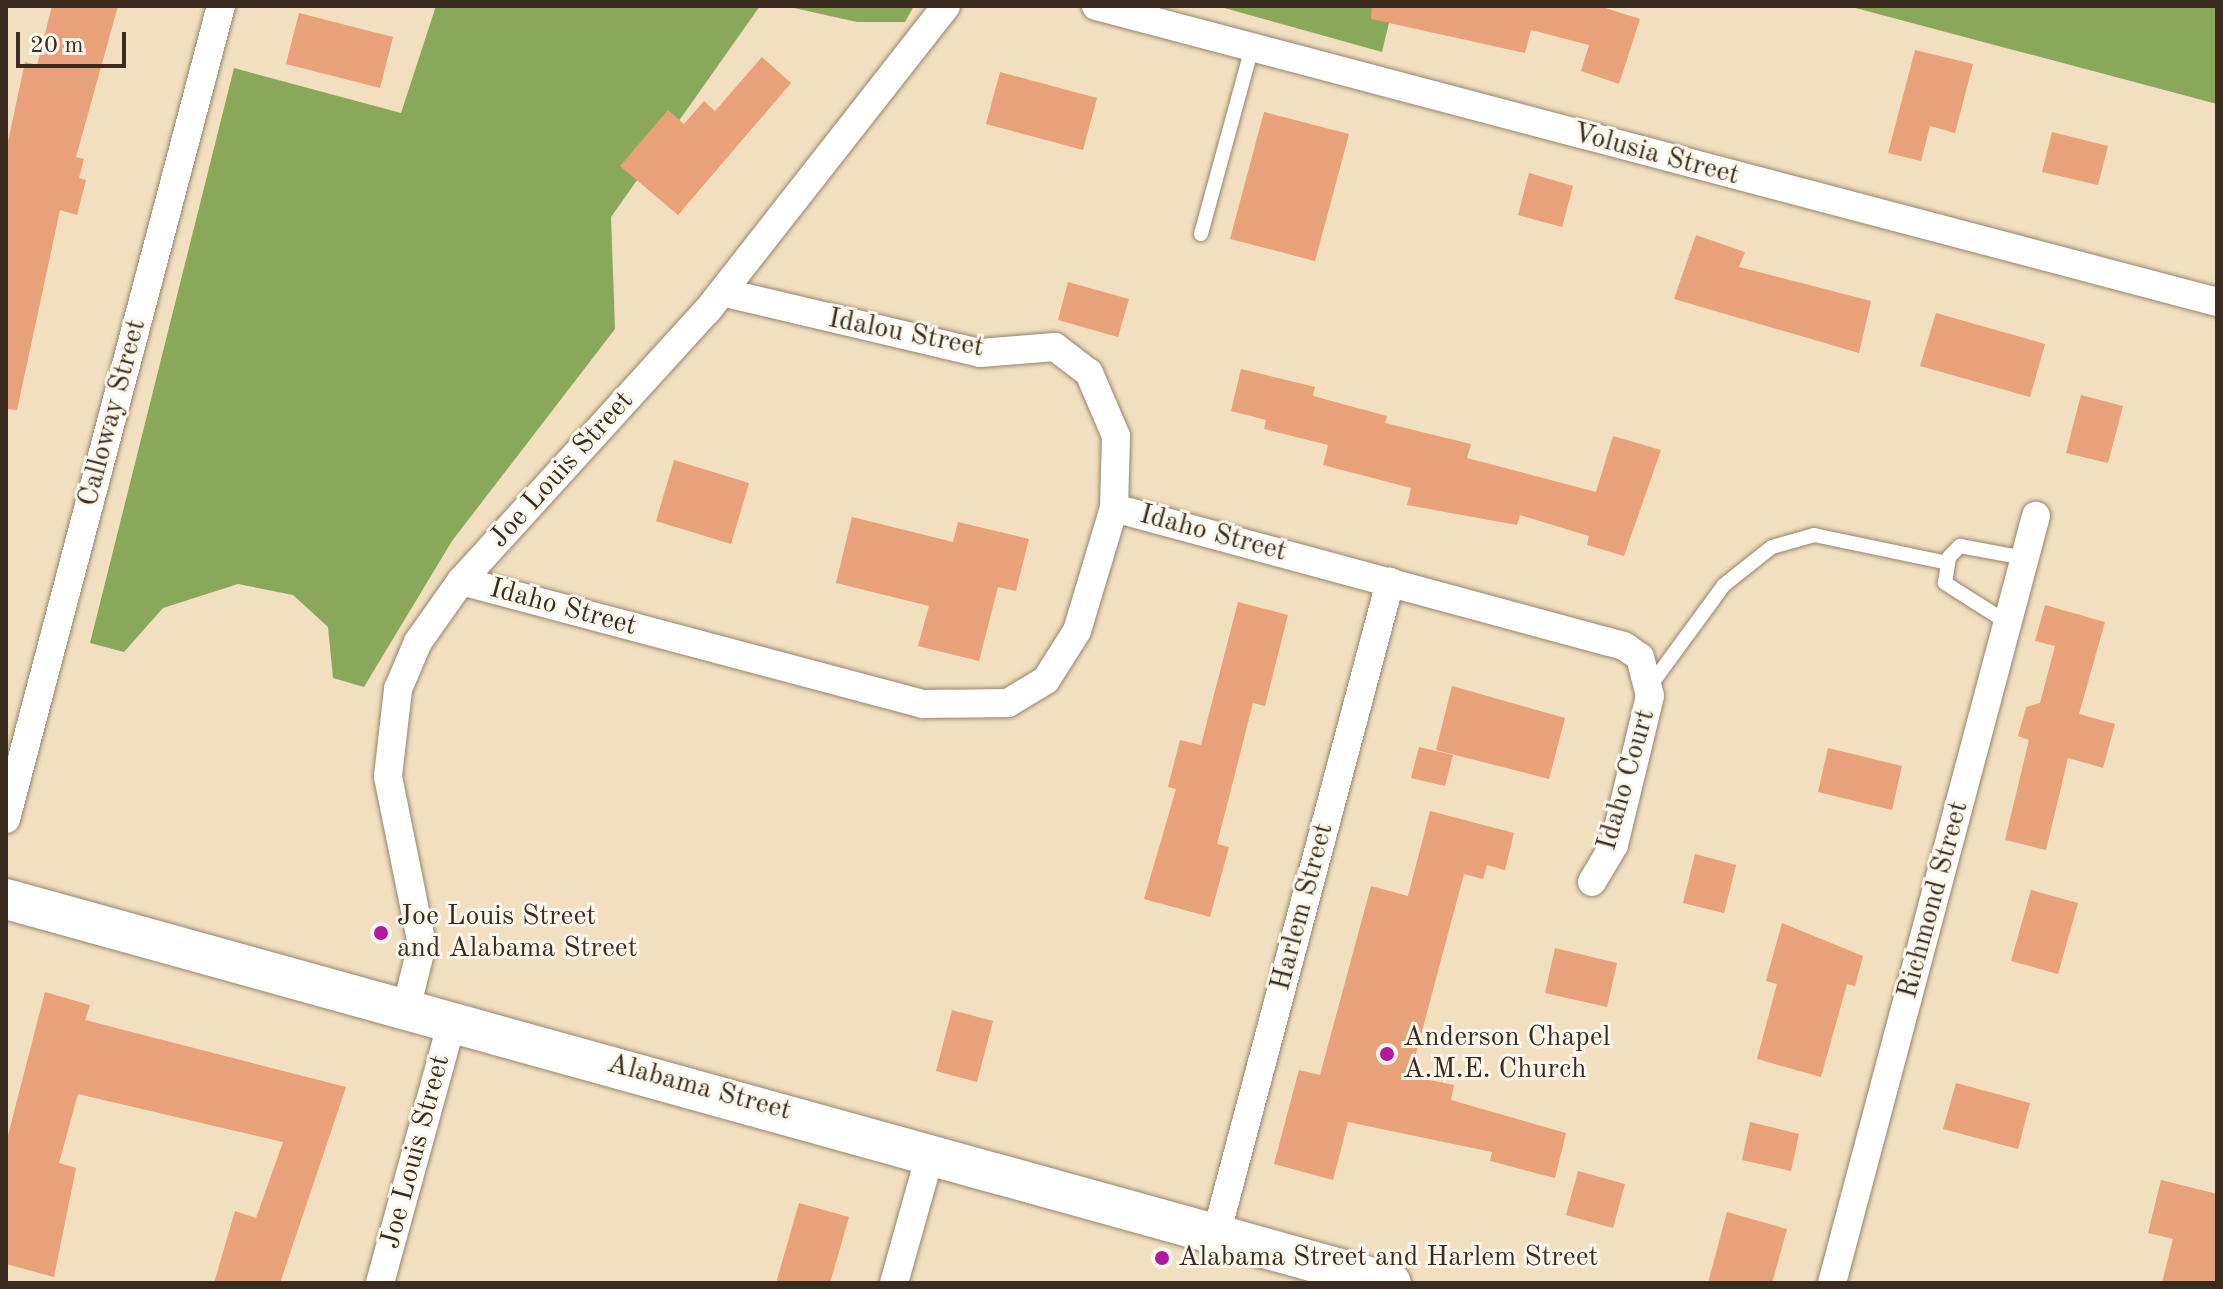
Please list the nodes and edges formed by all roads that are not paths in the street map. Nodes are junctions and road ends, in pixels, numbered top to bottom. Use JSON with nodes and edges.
{"nodes":[{"id":1,"x":221,"y":6,"type":"edge"},
{"id":2,"x":946,"y":6,"type":"edge"},
{"id":3,"x":1096,"y":6,"type":"edge"},
{"id":4,"x":1252,"y":48,"type":"junction"},
{"id":5,"x":1201,"y":234,"type":"dead end"},
{"id":6,"x":722,"y":292,"type":"junction"},
{"id":7,"x":2217,"y":302,"type":"edge"},
{"id":8,"x":1114,"y":508,"type":"junction"},
{"id":9,"x":2036,"y":516,"type":"dead end"},
{"id":10,"x":2025,"y":558,"type":"junction"},
{"id":11,"x":1948,"y":563,"type":"junction"},
{"id":12,"x":461,"y":581,"type":"junction"},
{"id":13,"x":1390,"y":582,"type":"junction"},
{"id":14,"x":2008,"y":623,"type":"junction"},
{"id":15,"x":1650,"y":681,"type":"junction"},
{"id":16,"x":15,"y":746,"type":"edge"},
{"id":17,"x":6,"y":819,"type":"edge"},
{"id":18,"x":1592,"y":882,"type":"dead end"},
{"id":19,"x":6,"y":899,"type":"edge"},
{"id":20,"x":406,"y":1009,"type":"junction"},
{"id":21,"x":452,"y":1021,"type":"junction"},
{"id":22,"x":931,"y":1151,"type":"junction"},
{"id":23,"x":1217,"y":1231,"type":"junction"},
{"id":24,"x":380,"y":1283,"type":"edge"},
{"id":25,"x":894,"y":1283,"type":"edge"},
{"id":26,"x":1388,"y":1283,"type":"edge"},
{"id":27,"x":1832,"y":1283,"type":"edge"}],
"edges":[{"from":1,"to":16,"type":"street","name":"Calloway Street"},
{"from":2,"to":6,"type":"street","name":"Joe Louis Street"},
{"from":3,"to":4,"type":"street","name":"Volusia Street"},
{"from":4,"to":5,"type":"lane"},
{"from":4,"to":7,"type":"street","name":"Volusia Street"},
{"from":6,"to":8,"type":"street","name":"Idalou Street"},
{"from":6,"to":12,"type":"street","name":"Joe Louis Street"},
{"from":8,"to":12,"type":"street","name":"Idaho Street"},
{"from":8,"to":13,"type":"street","name":"Idaho Street"},
{"from":9,"to":10,"type":"street","name":"Richmond Street"},
{"from":10,"to":11,"type":"lane"},
{"from":10,"to":14,"type":"street","name":"Richmond Street"},
{"from":11,"to":14,"type":"lane"},
{"from":11,"to":15,"type":"lane"},
{"from":12,"to":20,"type":"street","name":"Joe Louis Street"},
{"from":13,"to":15,"type":"street","name":"Idaho Street"},
{"from":13,"to":23,"type":"street","name":"Harlem Street"},
{"from":14,"to":27,"type":"street","name":"Richmond Street"},
{"from":15,"to":18,"type":"street","name":"Idaho Court"},
{"from":16,"to":17,"type":"street","name":"Calloway Street"},
{"from":19,"to":20,"type":"street","name":"Alabama Street"},
{"from":20,"to":21,"type":"street","name":"Alabama Street"},
{"from":21,"to":22,"type":"street","name":"Alabama Street"},
{"from":21,"to":24,"type":"street","name":"Joe Louis Street"},
{"from":22,"to":23,"type":"street","name":"Alabama Street"},
{"from":22,"to":25,"type":"street"},
{"from":23,"to":26,"type":"street","name":"Alabama Street"}]}
